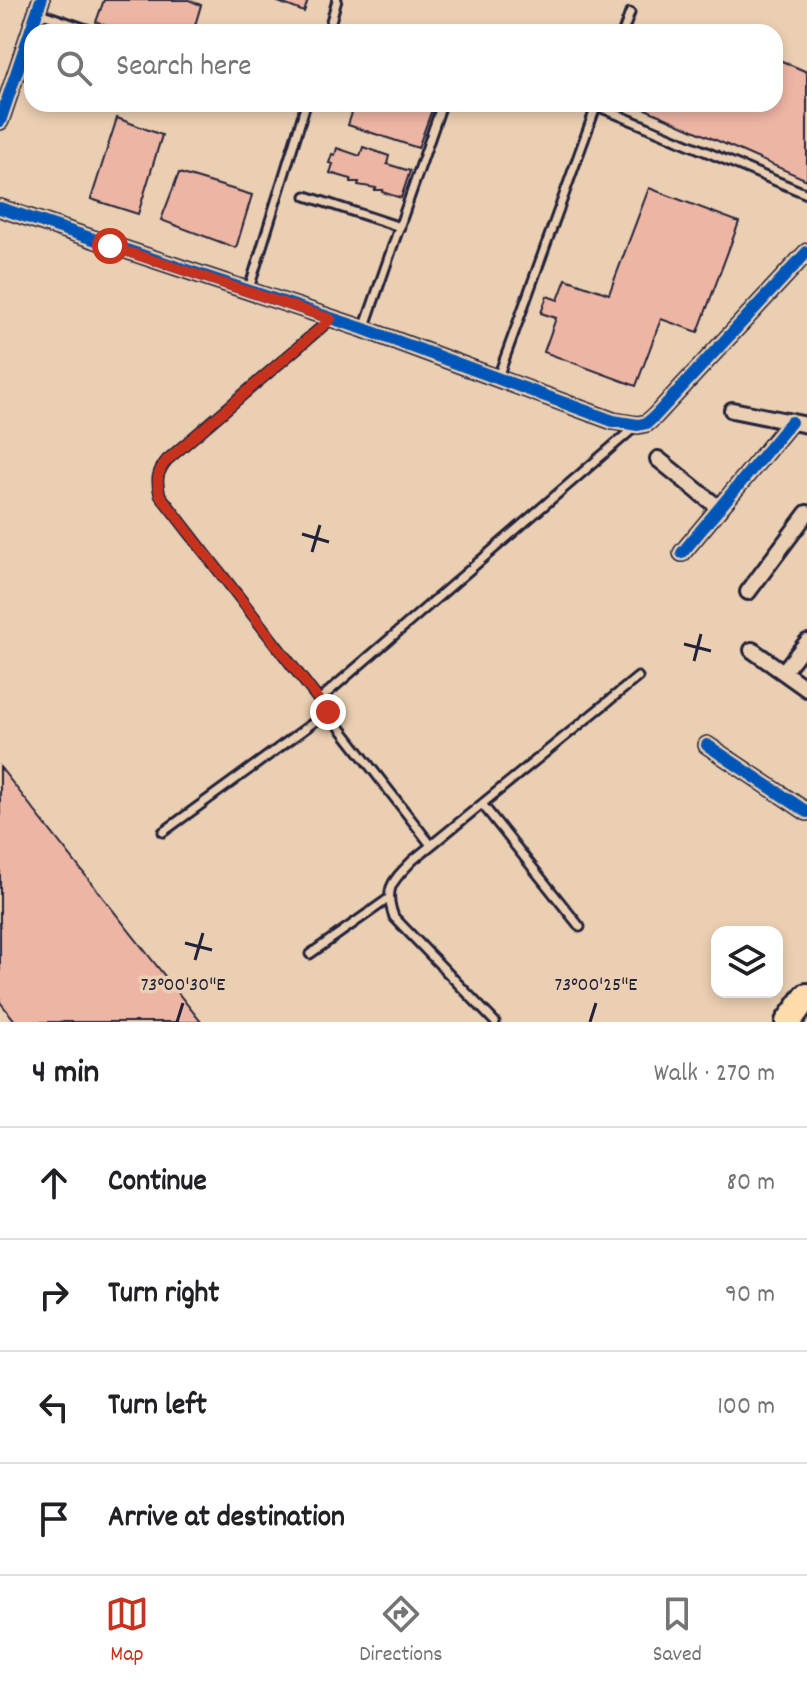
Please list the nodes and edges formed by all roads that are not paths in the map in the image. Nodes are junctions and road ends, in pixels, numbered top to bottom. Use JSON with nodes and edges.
{"nodes":[{"id":1,"x":337,"y":0,"type":"edge"},
{"id":2,"x":39,"y":6,"type":"edge"},
{"id":3,"x":630,"y":13,"type":"dead end"},
{"id":4,"x":78,"y":24,"type":"edge"},
{"id":5,"x":330,"y":24,"type":"edge"},
{"id":6,"x":626,"y":24,"type":"edge"},
{"id":7,"x":24,"y":50,"type":"edge"},
{"id":8,"x":304,"y":112,"type":"edge"},
{"id":9,"x":439,"y":112,"type":"edge"},
{"id":10,"x":594,"y":112,"type":"edge"},
{"id":11,"x":614,"y":112,"type":"edge"},
{"id":12,"x":0,"y":121,"type":"edge"},
{"id":13,"x":807,"y":194,"type":"edge"},
{"id":14,"x":306,"y":196,"type":"dead end"},
{"id":15,"x":0,"y":208,"type":"edge"},
{"id":16,"x":400,"y":227,"type":"junction"},
{"id":17,"x":807,"y":252,"type":"edge"},
{"id":18,"x":248,"y":292,"type":"junction"},
{"id":19,"x":331,"y":319,"type":"junction"},
{"id":20,"x":364,"y":329,"type":"junction"},
{"id":21,"x":498,"y":377,"type":"junction"},
{"id":22,"x":732,"y":410,"type":"dead end"},
{"id":23,"x":791,"y":422,"type":"junction"},
{"id":24,"x":638,"y":425,"type":"junction"},
{"id":25,"x":807,"y":425,"type":"edge"},
{"id":26,"x":658,"y":459,"type":"dead end"},
{"id":27,"x":720,"y":509,"type":"junction"},
{"id":28,"x":807,"y":513,"type":"edge"},
{"id":29,"x":682,"y":553,"type":"dead end"},
{"id":30,"x":748,"y":592,"type":"dead end"},
{"id":31,"x":807,"y":642,"type":"edge"},
{"id":32,"x":752,"y":650,"type":"dead end"},
{"id":33,"x":783,"y":672,"type":"junction"},
{"id":34,"x":638,"y":677,"type":"dead end"},
{"id":35,"x":807,"y":689,"type":"edge"},
{"id":36,"x":319,"y":700,"type":"junction"},
{"id":37,"x":328,"y":712,"type":"junction"},
{"id":38,"x":707,"y":745,"type":"dead end"},
{"id":39,"x":482,"y":804,"type":"junction"},
{"id":40,"x":807,"y":812,"type":"edge"},
{"id":41,"x":163,"y":832,"type":"dead end"},
{"id":42,"x":431,"y":845,"type":"junction"},
{"id":43,"x":388,"y":899,"type":"junction"},
{"id":44,"x":580,"y":927,"type":"dead end"},
{"id":45,"x":310,"y":954,"type":"dead end"},
{"id":46,"x":807,"y":996,"type":"edge"},
{"id":47,"x":495,"y":1022,"type":"edge"},
{"id":48,"x":788,"y":1022,"type":"edge"}],
"edges":[{"from":1,"to":5,"type":"lane"},
{"from":2,"to":4,"type":"lane"},
{"from":3,"to":6,"type":"lane"},
{"from":7,"to":12,"type":"street"},
{"from":8,"to":18,"type":"lane"},
{"from":9,"to":16,"type":"lane"},
{"from":10,"to":21,"type":"lane"},
{"from":11,"to":13,"type":"lane"},
{"from":14,"to":16,"type":"lane"},
{"from":15,"to":18,"type":"street"},
{"from":16,"to":20,"type":"lane"},
{"from":17,"to":24,"type":"street"},
{"from":18,"to":19,"type":"street"},
{"from":19,"to":20,"type":"street"},
{"from":19,"to":36,"type":"lane"},
{"from":20,"to":21,"type":"street"},
{"from":21,"to":24,"type":"street"},
{"from":22,"to":23,"type":"street"},
{"from":23,"to":25,"type":"street"},
{"from":23,"to":27,"type":"street"},
{"from":24,"to":36,"type":"lane"},
{"from":26,"to":27,"type":"street"},
{"from":27,"to":29,"type":"street"},
{"from":28,"to":30,"type":"street"},
{"from":31,"to":33,"type":"street"},
{"from":32,"to":33,"type":"street"},
{"from":33,"to":35,"type":"street"},
{"from":34,"to":39,"type":"lane"},
{"from":36,"to":37,"type":"lane"},
{"from":37,"to":41,"type":"lane"},
{"from":37,"to":42,"type":"lane"},
{"from":38,"to":40,"type":"street"},
{"from":39,"to":42,"type":"lane"},
{"from":39,"to":44,"type":"lane"},
{"from":42,"to":43,"type":"lane"},
{"from":43,"to":45,"type":"lane"},
{"from":43,"to":47,"type":"lane"},
{"from":46,"to":48,"type":"highway"}]}
